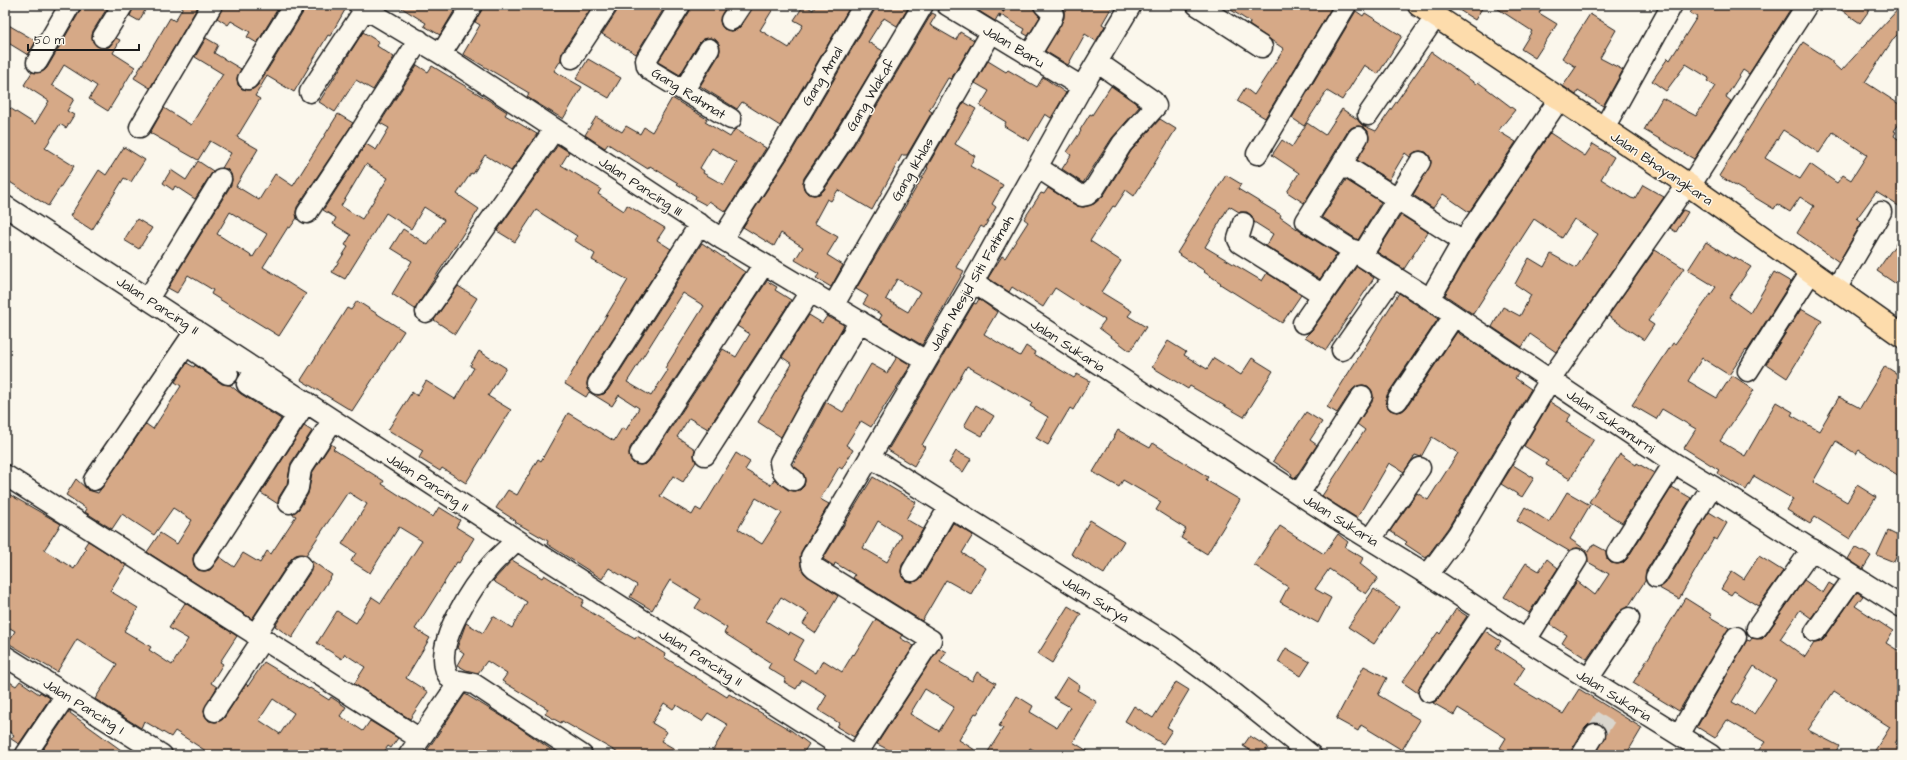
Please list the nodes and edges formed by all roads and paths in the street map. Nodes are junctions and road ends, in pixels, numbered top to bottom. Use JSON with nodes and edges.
{"nodes":[{"id":1,"x":70,"y":5,"type":"edge"},
{"id":2,"x":123,"y":5,"type":"edge"},
{"id":3,"x":212,"y":5,"type":"edge"},
{"id":4,"x":294,"y":5,"type":"edge"},
{"id":5,"x":472,"y":5,"type":"edge"},
{"id":6,"x":607,"y":5,"type":"edge"},
{"id":7,"x":680,"y":5,"type":"edge"},
{"id":8,"x":864,"y":5,"type":"edge"},
{"id":9,"x":923,"y":5,"type":"edge"},
{"id":10,"x":1044,"y":5,"type":"edge"},
{"id":11,"x":1131,"y":5,"type":"edge"},
{"id":12,"x":1197,"y":5,"type":"edge"},
{"id":13,"x":1346,"y":5,"type":"edge"},
{"id":14,"x":1672,"y":5,"type":"edge"},
{"id":15,"x":1807,"y":5,"type":"edge"},
{"id":16,"x":362,"y":7,"type":"edge"},
{"id":17,"x":953,"y":7,"type":"edge"},
{"id":18,"x":1428,"y":9,"type":"edge"},
{"id":19,"x":991,"y":33,"type":"junction"},
{"id":20,"x":103,"y":36,"type":"dead end"},
{"id":21,"x":419,"y":40,"type":"junction"},
{"id":22,"x":1262,"y":47,"type":"dead end"},
{"id":23,"x":710,"y":49,"type":"dead end"},
{"id":24,"x":441,"y":54,"type":"junction"},
{"id":25,"x":1029,"y":56,"type":"junction"},
{"id":26,"x":572,"y":58,"type":"dead end"},
{"id":27,"x":37,"y":62,"type":"dead end"},
{"id":28,"x":1097,"y":62,"type":"junction"},
{"id":29,"x":248,"y":79,"type":"dead end"},
{"id":30,"x":1082,"y":87,"type":"junction"},
{"id":31,"x":684,"y":90,"type":"junction"},
{"id":32,"x":310,"y":92,"type":"dead end"},
{"id":33,"x":1560,"y":98,"type":"junction"},
{"id":34,"x":1368,"y":114,"type":"dead end"},
{"id":35,"x":731,"y":119,"type":"dead end"},
{"id":36,"x":140,"y":126,"type":"dead end"},
{"id":37,"x":1604,"y":128,"type":"junction"},
{"id":38,"x":554,"y":130,"type":"junction"},
{"id":39,"x":1358,"y":137,"type":"dead end"},
{"id":40,"x":1257,"y":154,"type":"dead end"},
{"id":41,"x":1420,"y":162,"type":"dead end"},
{"id":42,"x":1037,"y":167,"type":"junction"},
{"id":43,"x":1338,"y":170,"type":"junction"},
{"id":44,"x":221,"y":179,"type":"dead end"},
{"id":45,"x":814,"y":184,"type":"dead end"},
{"id":46,"x":1688,"y":185,"type":"junction"},
{"id":47,"x":1396,"y":198,"type":"junction"},
{"id":48,"x":5,"y":206,"type":"edge"},
{"id":49,"x":1881,"y":212,"type":"dead end"},
{"id":50,"x":307,"y":213,"type":"dead end"},
{"id":51,"x":1243,"y":223,"type":"dead end"},
{"id":52,"x":700,"y":224,"type":"junction"},
{"id":53,"x":722,"y":239,"type":"junction"},
{"id":54,"x":1463,"y":241,"type":"junction"},
{"id":55,"x":1358,"y":253,"type":"junction"},
{"id":56,"x":764,"y":264,"type":"junction"},
{"id":57,"x":1811,"y":272,"type":"junction"},
{"id":58,"x":1394,"y":276,"type":"junction"},
{"id":59,"x":973,"y":282,"type":"junction"},
{"id":60,"x":1436,"y":288,"type":"dead end"},
{"id":61,"x":1836,"y":289,"type":"junction"},
{"id":62,"x":810,"y":292,"type":"junction"},
{"id":63,"x":1323,"y":295,"type":"junction"},
{"id":64,"x":148,"y":299,"type":"junction"},
{"id":65,"x":833,"y":306,"type":"junction"},
{"id":66,"x":426,"y":312,"type":"dead end"},
{"id":67,"x":1454,"y":316,"type":"junction"},
{"id":68,"x":860,"y":321,"type":"junction"},
{"id":69,"x":1303,"y":323,"type":"dead end"},
{"id":70,"x":1902,"y":336,"type":"edge"},
{"id":71,"x":191,"y":338,"type":"junction"},
{"id":72,"x":1342,"y":350,"type":"dead end"},
{"id":73,"x":926,"y":361,"type":"junction"},
{"id":74,"x":1748,"y":371,"type":"dead end"},
{"id":75,"x":228,"y":374,"type":"dead end"},
{"id":76,"x":1550,"y":380,"type":"junction"},
{"id":77,"x":598,"y":384,"type":"dead end"},
{"id":78,"x":1362,"y":396,"type":"dead end"},
{"id":79,"x":1397,"y":402,"type":"dead end"},
{"id":80,"x":301,"y":409,"type":"junction"},
{"id":81,"x":333,"y":420,"type":"junction"},
{"id":82,"x":640,"y":454,"type":"dead end"},
{"id":83,"x":705,"y":456,"type":"dead end"},
{"id":84,"x":870,"y":457,"type":"junction"},
{"id":85,"x":1674,"y":463,"type":"junction"},
{"id":86,"x":1420,"y":468,"type":"dead end"},
{"id":87,"x":5,"y":475,"type":"edge"},
{"id":88,"x":94,"y":480,"type":"dead end"},
{"id":89,"x":794,"y":480,"type":"dead end"},
{"id":90,"x":1712,"y":486,"type":"junction"},
{"id":91,"x":1299,"y":494,"type":"junction"},
{"id":92,"x":289,"y":502,"type":"dead end"},
{"id":93,"x":950,"y":507,"type":"junction"},
{"id":94,"x":1371,"y":539,"type":"junction"},
{"id":95,"x":517,"y":540,"type":"junction"},
{"id":96,"x":1812,"y":549,"type":"junction"},
{"id":97,"x":1617,"y":552,"type":"dead end"},
{"id":98,"x":1577,"y":558,"type":"dead end"},
{"id":99,"x":204,"y":560,"type":"dead end"},
{"id":100,"x":300,"y":565,"type":"dead end"},
{"id":101,"x":912,"y":571,"type":"dead end"},
{"id":102,"x":1428,"y":575,"type":"junction"},
{"id":103,"x":1854,"y":576,"type":"junction"},
{"id":104,"x":1656,"y":577,"type":"dead end"},
{"id":105,"x":1902,"y":607,"type":"edge"},
{"id":106,"x":1484,"y":612,"type":"junction"},
{"id":107,"x":1629,"y":618,"type":"dead end"},
{"id":108,"x":1757,"y":628,"type":"dead end"},
{"id":109,"x":1814,"y":632,"type":"dead end"},
{"id":110,"x":259,"y":637,"type":"junction"},
{"id":111,"x":1736,"y":637,"type":"dead end"},
{"id":112,"x":1526,"y":640,"type":"junction"},
{"id":113,"x":5,"y":656,"type":"edge"},
{"id":114,"x":1588,"y":679,"type":"junction"},
{"id":115,"x":458,"y":684,"type":"junction"},
{"id":116,"x":1429,"y":692,"type":"dead end"},
{"id":117,"x":66,"y":695,"type":"junction"},
{"id":118,"x":215,"y":711,"type":"dead end"},
{"id":119,"x":1595,"y":734,"type":"tunnel mouth"},
{"id":120,"x":1679,"y":735,"type":"junction"},
{"id":121,"x":414,"y":747,"type":"edge"},
{"id":122,"x":26,"y":754,"type":"dead end"},
{"id":123,"x":162,"y":755,"type":"edge"},
{"id":124,"x":582,"y":755,"type":"edge"},
{"id":125,"x":855,"y":755,"type":"edge"},
{"id":126,"x":1311,"y":755,"type":"edge"},
{"id":127,"x":1582,"y":755,"type":"edge"},
{"id":128,"x":1711,"y":755,"type":"edge"}],
"edges":[{"from":1,"to":27,"type":"street"},
{"from":2,"to":20,"type":"street"},
{"from":3,"to":36,"type":"street"},
{"from":4,"to":29,"type":"street"},
{"from":5,"to":24,"type":"street"},
{"from":6,"to":26,"type":"street"},
{"from":7,"to":31,"type":"street","name":"Gang Rahmat"},
{"from":8,"to":53,"type":"street","name":"Gang Amal"},
{"from":9,"to":45,"type":"street","name":"Gang Wakaf"},
{"from":10,"to":25,"type":"street"},
{"from":11,"to":28,"type":"street","name":"Jalan Mesjid Siti Fatimah"},
{"from":12,"to":22,"type":"street"},
{"from":13,"to":40,"type":"street"},
{"from":14,"to":37,"type":"street"},
{"from":15,"to":46,"type":"street"},
{"from":16,"to":21,"type":"street","name":"Jalan Pancing III"},
{"from":16,"to":32,"type":"street"},
{"from":17,"to":19,"type":"street","name":"Jalan Baru"},
{"from":18,"to":33,"type":"main road","name":"Jalan Bhayangkara"},
{"from":18,"to":34,"type":"street"},
{"from":19,"to":25,"type":"street","name":"Jalan Baru"},
{"from":19,"to":65,"type":"street","name":"Gang Ikhlas"},
{"from":21,"to":24,"type":"street","name":"Jalan Pancing III"},
{"from":21,"to":50,"type":"street"},
{"from":23,"to":31,"type":"street"},
{"from":24,"to":38,"type":"street","name":"Jalan Pancing III"},
{"from":25,"to":30,"type":"street","name":"Jalan Baru"},
{"from":28,"to":30,"type":"street","name":"Jalan Mesjid Siti Fatimah"},
{"from":28,"to":42,"type":"street"},
{"from":30,"to":42,"type":"street","name":"Jalan Mesjid Siti Fatimah"},
{"from":31,"to":35,"type":"street","name":"Gang Rahmat"},
{"from":33,"to":37,"type":"main road","name":"Jalan Bhayangkara"},
{"from":33,"to":54,"type":"street"},
{"from":37,"to":46,"type":"main road","name":"Jalan Bhayangkara"},
{"from":38,"to":52,"type":"street","name":"Jalan Pancing III"},
{"from":38,"to":66,"type":"street"},
{"from":39,"to":43,"type":"street"},
{"from":41,"to":47,"type":"street"},
{"from":42,"to":59,"type":"street","name":"Jalan Mesjid Siti Fatimah"},
{"from":43,"to":47,"type":"street"},
{"from":43,"to":55,"type":"street","name":"Jalan Sukamurni"},
{"from":44,"to":64,"type":"street"},
{"from":46,"to":57,"type":"main road","name":"Jalan Bhayangkara"},
{"from":46,"to":76,"type":"street"},
{"from":47,"to":54,"type":"street"},
{"from":47,"to":55,"type":"street"},
{"from":48,"to":64,"type":"street","name":"Jalan Pancing II"},
{"from":49,"to":61,"type":"street"},
{"from":51,"to":63,"type":"street"},
{"from":52,"to":53,"type":"street","name":"Jalan Pancing III"},
{"from":52,"to":77,"type":"street"},
{"from":53,"to":56,"type":"street","name":"Jalan Pancing III"},
{"from":54,"to":60,"type":"street"},
{"from":55,"to":58,"type":"street","name":"Jalan Sukamurni"},
{"from":55,"to":63,"type":"street"},
{"from":56,"to":62,"type":"street","name":"Jalan Pancing III"},
{"from":56,"to":82,"type":"street"},
{"from":57,"to":61,"type":"main road","name":"Jalan Bhayangkara"},
{"from":57,"to":74,"type":"street"},
{"from":58,"to":67,"type":"street","name":"Jalan Sukamurni"},
{"from":58,"to":72,"type":"street"},
{"from":59,"to":73,"type":"street","name":"Jalan Mesjid Siti Fatimah"},
{"from":59,"to":91,"type":"street","name":"Jalan Sukaria"},
{"from":61,"to":70,"type":"main road","name":"Jalan Bhayangkara"},
{"from":62,"to":65,"type":"street","name":"Jalan Pancing III"},
{"from":62,"to":83,"type":"street"},
{"from":63,"to":69,"type":"street"},
{"from":64,"to":71,"type":"street","name":"Jalan Pancing II"},
{"from":65,"to":68,"type":"street","name":"Jalan Pancing III"},
{"from":67,"to":76,"type":"street","name":"Jalan Sukamurni"},
{"from":67,"to":79,"type":"street"},
{"from":68,"to":73,"type":"street","name":"Jalan Pancing III"},
{"from":68,"to":89,"type":"street"},
{"from":71,"to":75,"type":"street"},
{"from":71,"to":80,"type":"street","name":"Jalan Pancing II"},
{"from":71,"to":88,"type":"street"},
{"from":73,"to":84,"type":"street","name":"Jalan Mesjid Siti Fatimah"},
{"from":76,"to":85,"type":"street","name":"Jalan Sukamurni"},
{"from":76,"to":102,"type":"street"},
{"from":78,"to":91,"type":"street"},
{"from":80,"to":81,"type":"street","name":"Jalan Pancing II"},
{"from":80,"to":99,"type":"street"},
{"from":81,"to":92,"type":"street"},
{"from":81,"to":95,"type":"street","name":"Jalan Pancing II"},
{"from":84,"to":93,"type":"street","name":"Jalan Surya"},
{"from":84,"to":125,"type":"street","name":"Jalan Mesjid Siti Fatimah"},
{"from":85,"to":90,"type":"street","name":"Jalan Sukamurni"},
{"from":85,"to":97,"type":"street"},
{"from":86,"to":94,"type":"street"},
{"from":87,"to":110,"type":"street"},
{"from":90,"to":96,"type":"street","name":"Jalan Sukamurni"},
{"from":90,"to":104,"type":"street"},
{"from":91,"to":94,"type":"street","name":"Jalan Sukaria"},
{"from":93,"to":101,"type":"street"},
{"from":93,"to":126,"type":"street","name":"Jalan Surya"},
{"from":94,"to":102,"type":"street","name":"Jalan Sukaria"},
{"from":95,"to":115,"type":"street"},
{"from":95,"to":125,"type":"street","name":"Jalan Pancing II"},
{"from":96,"to":103,"type":"street","name":"Jalan Sukamurni"},
{"from":96,"to":108,"type":"street"},
{"from":98,"to":112,"type":"street"},
{"from":100,"to":110,"type":"street"},
{"from":102,"to":106,"type":"street","name":"Jalan Sukaria"},
{"from":103,"to":105,"type":"street","name":"Jalan Sukamurni"},
{"from":103,"to":109,"type":"street"},
{"from":106,"to":112,"type":"street","name":"Jalan Sukaria"},
{"from":106,"to":116,"type":"street"},
{"from":107,"to":114,"type":"street"},
{"from":110,"to":118,"type":"street"},
{"from":110,"to":121,"type":"street"},
{"from":111,"to":120,"type":"street"},
{"from":112,"to":114,"type":"street","name":"Jalan Sukaria"},
{"from":113,"to":117,"type":"street","name":"Jalan Pancing I"},
{"from":114,"to":120,"type":"street","name":"Jalan Sukaria"},
{"from":115,"to":121,"type":"street"},
{"from":115,"to":124,"type":"street"},
{"from":117,"to":122,"type":"street"},
{"from":117,"to":123,"type":"street","name":"Jalan Pancing I"},
{"from":119,"to":127,"type":"street"},
{"from":120,"to":128,"type":"street","name":"Jalan Sukaria"}]}
